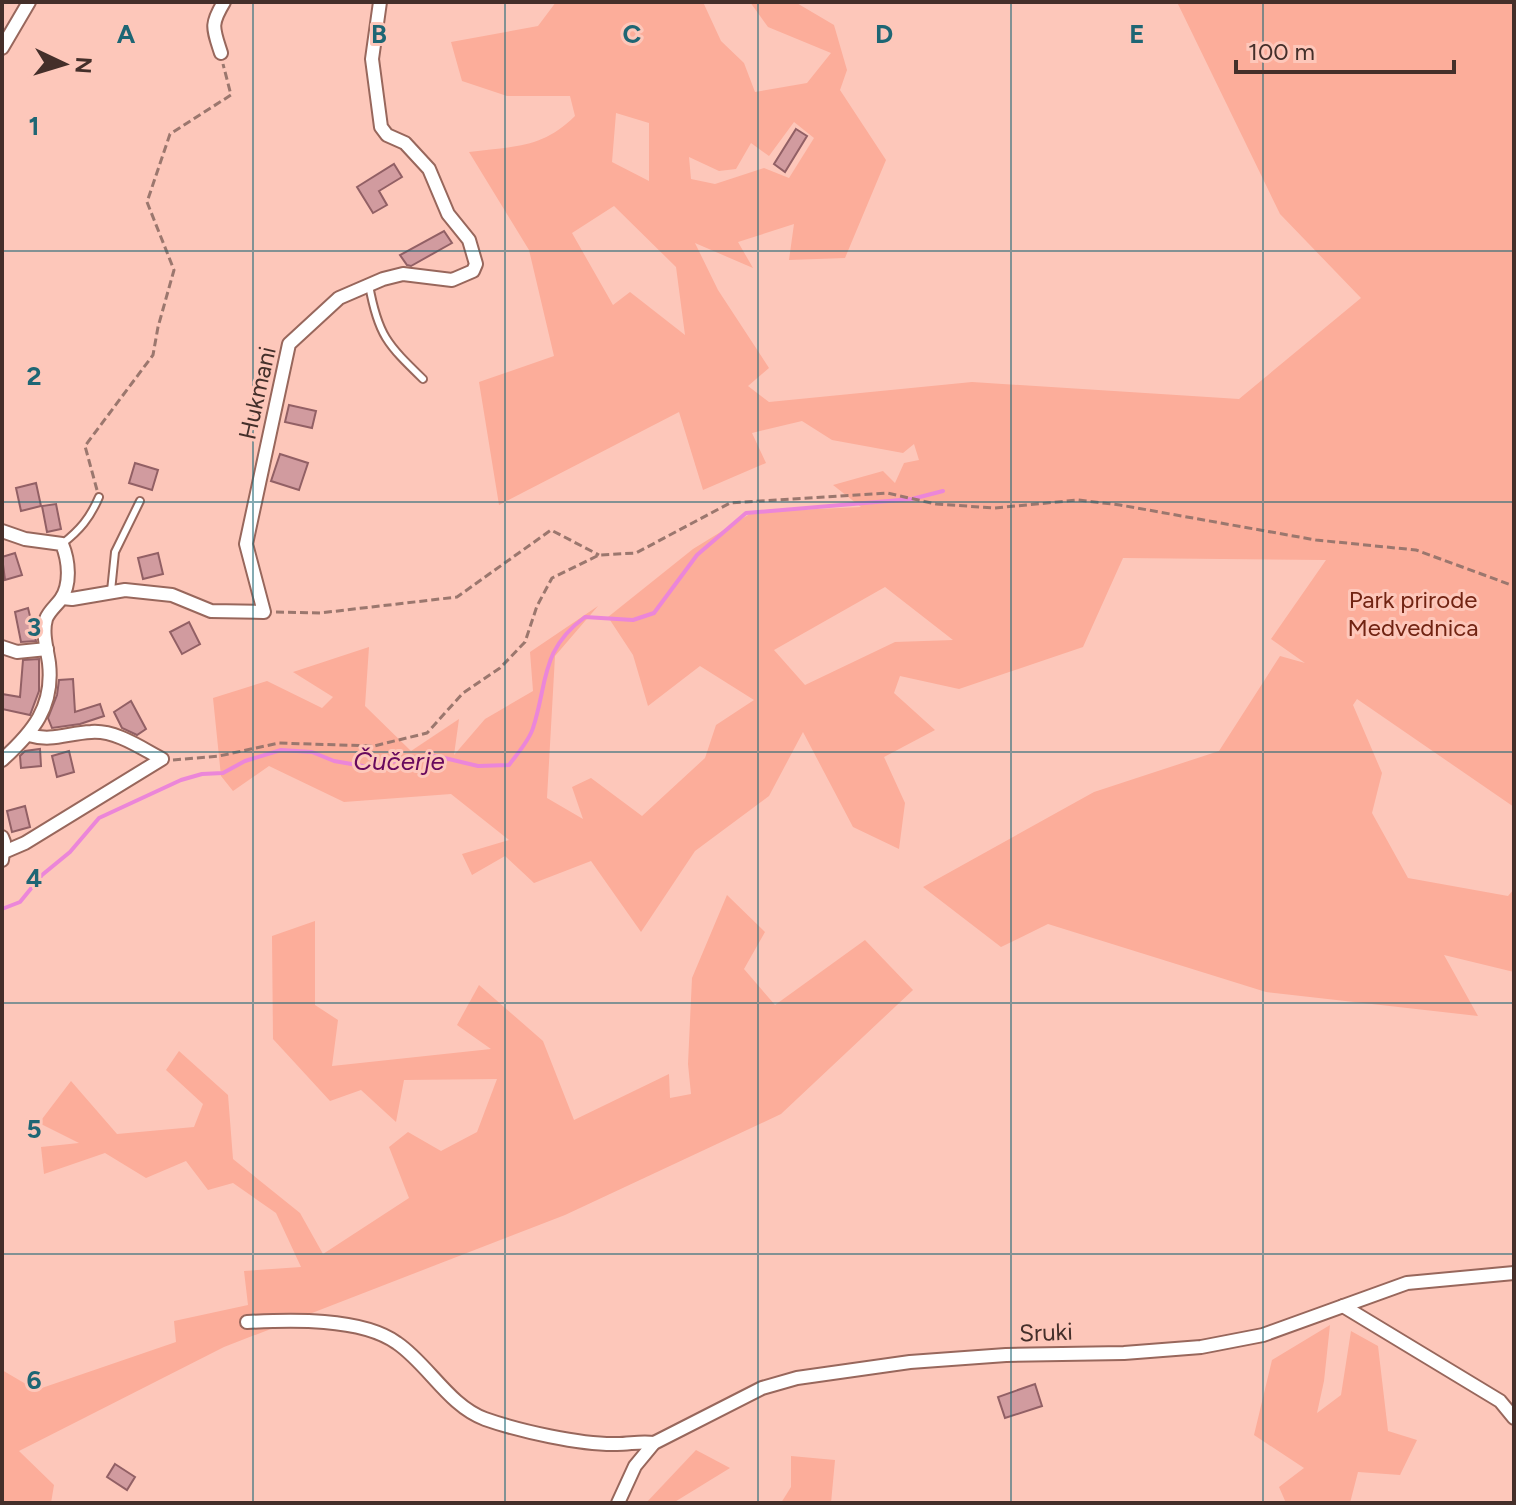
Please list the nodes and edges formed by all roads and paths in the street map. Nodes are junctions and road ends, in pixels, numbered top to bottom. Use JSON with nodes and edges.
{"nodes":[{"id":1,"x":29,"y":2,"type":"edge"},
{"id":2,"x":224,"y":2,"type":"edge"},
{"id":3,"x":380,"y":2,"type":"edge"},
{"id":4,"x":2,"y":48,"type":"edge"},
{"id":5,"x":221,"y":53,"type":"joint"},
{"id":6,"x":369,"y":285,"type":"junction"},
{"id":7,"x":423,"y":379,"type":"dead end"},
{"id":8,"x":99,"y":497,"type":"joint"},
{"id":9,"x":140,"y":501,"type":"dead end"},
{"id":10,"x":2,"y":531,"type":"edge"},
{"id":11,"x":62,"y":544,"type":"junction"},
{"id":12,"x":599,"y":555,"type":"junction"},
{"id":13,"x":1514,"y":586,"type":"edge"},
{"id":14,"x":111,"y":592,"type":"junction"},
{"id":15,"x":62,"y":598,"type":"junction"},
{"id":16,"x":264,"y":612,"type":"junction"},
{"id":17,"x":2,"y":647,"type":"edge"},
{"id":18,"x":47,"y":649,"type":"junction"},
{"id":19,"x":29,"y":735,"type":"junction"},
{"id":20,"x":162,"y":759,"type":"junction"},
{"id":21,"x":2,"y":760,"type":"edge"},
{"id":22,"x":2,"y":837,"type":"edge"},
{"id":23,"x":3,"y":856,"type":"edge"},
{"id":24,"x":1514,"y":1273,"type":"edge"},
{"id":25,"x":1343,"y":1306,"type":"junction"},
{"id":26,"x":247,"y":1322,"type":"dead end"},
{"id":27,"x":1514,"y":1418,"type":"edge"},
{"id":28,"x":654,"y":1443,"type":"junction"},
{"id":29,"x":618,"y":1503,"type":"edge"}],
"edges":[{"from":1,"to":4,"type":"street"},
{"from":2,"to":5,"type":"street"},
{"from":3,"to":6,"type":"street","name":"Hukmani"},
{"from":5,"to":8,"type":"path"},
{"from":6,"to":7,"type":"lane"},
{"from":6,"to":16,"type":"street","name":"Hukmani"},
{"from":8,"to":11,"type":"lane"},
{"from":9,"to":14,"type":"lane"},
{"from":10,"to":11,"type":"street"},
{"from":11,"to":15,"type":"street"},
{"from":12,"to":13,"type":"path"},
{"from":12,"to":16,"type":"path"},
{"from":12,"to":20,"type":"path"},
{"from":14,"to":15,"type":"street"},
{"from":14,"to":16,"type":"street"},
{"from":15,"to":18,"type":"street"},
{"from":17,"to":18,"type":"street"},
{"from":18,"to":19,"type":"street"},
{"from":19,"to":20,"type":"street"},
{"from":19,"to":21,"type":"street"},
{"from":20,"to":23,"type":"street"},
{"from":22,"to":23,"type":"street"},
{"from":24,"to":25,"type":"street","name":"Sruki"},
{"from":25,"to":27,"type":"street"},
{"from":25,"to":28,"type":"street","name":"Sruki"},
{"from":26,"to":28,"type":"street"},
{"from":28,"to":29,"type":"street","name":"Sruki"}]}
